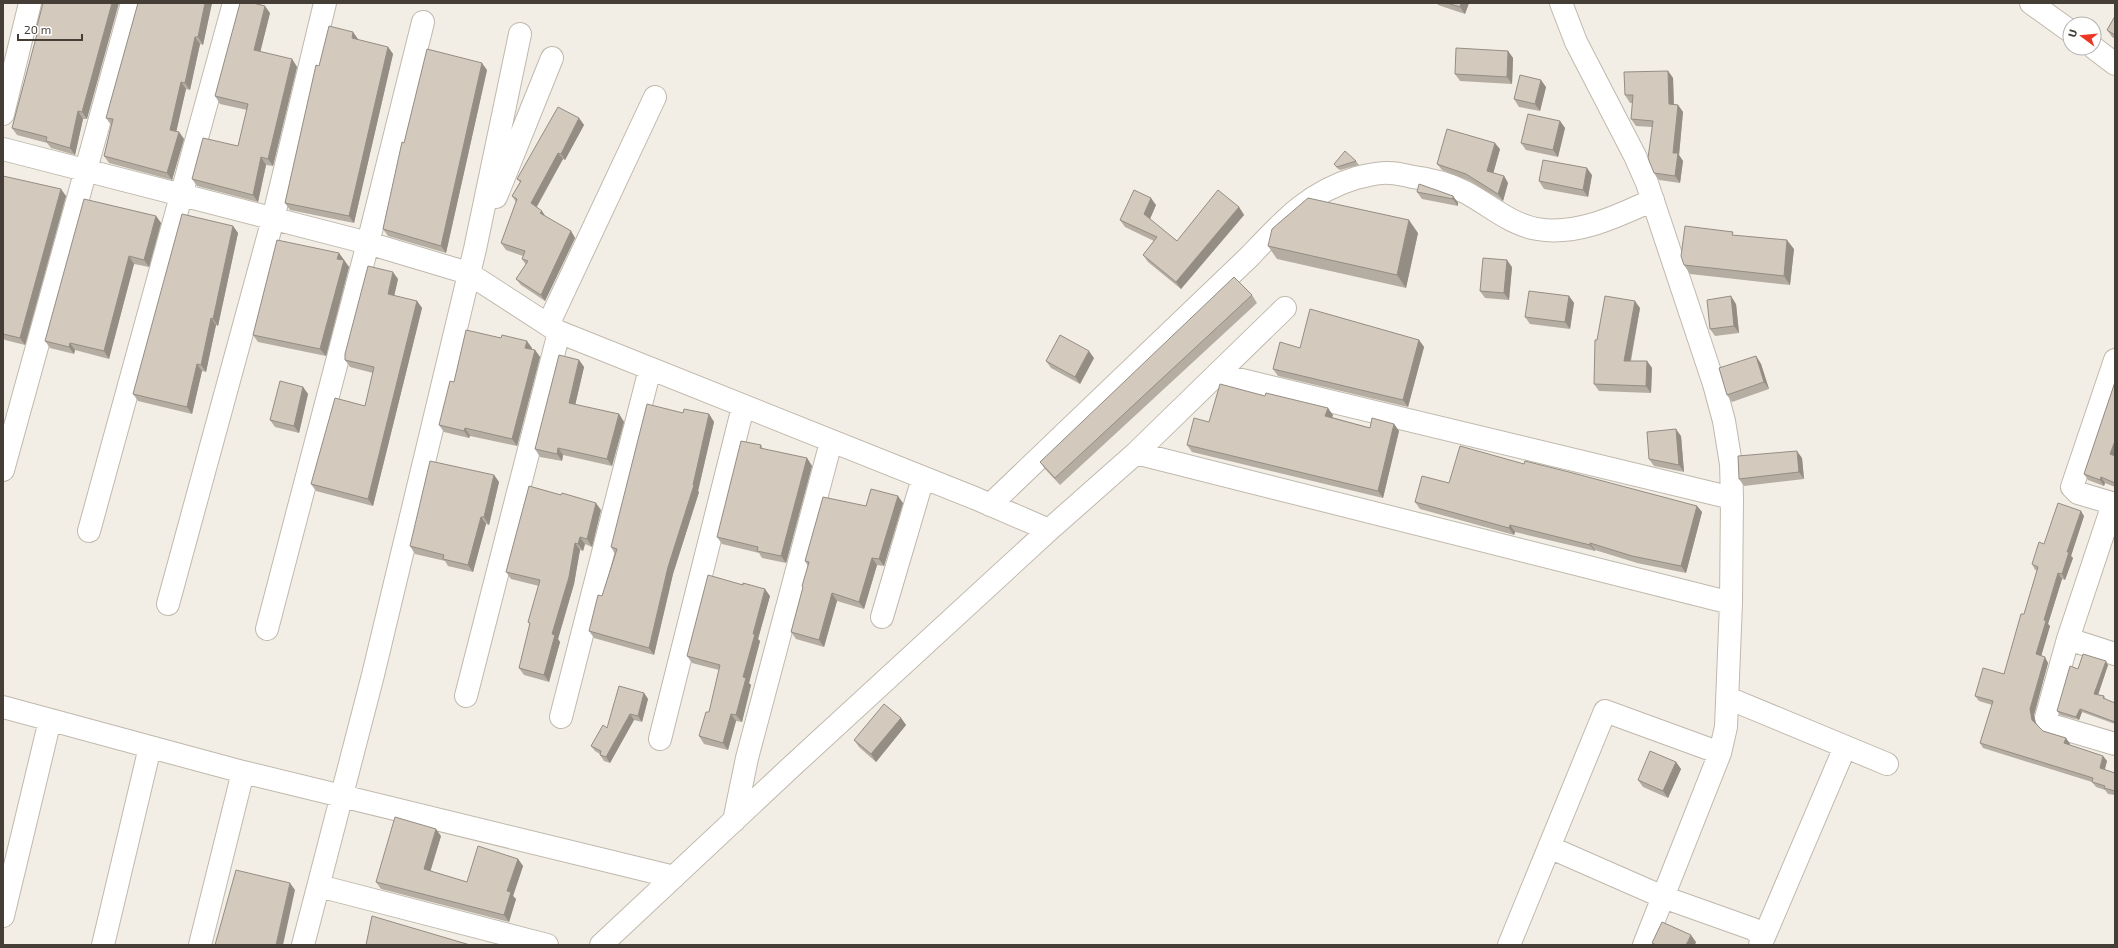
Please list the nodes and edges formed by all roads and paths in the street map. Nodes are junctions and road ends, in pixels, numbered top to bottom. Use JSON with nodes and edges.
{"nodes":[{"id":1,"x":30,"y":3,"type":"edge"},
{"id":2,"x":132,"y":3,"type":"edge"},
{"id":3,"x":234,"y":3,"type":"edge"},
{"id":4,"x":325,"y":3,"type":"edge"},
{"id":5,"x":1561,"y":3,"type":"edge"},
{"id":6,"x":2031,"y":3,"type":"edge"},
{"id":7,"x":423,"y":22,"type":"dead end"},
{"id":8,"x":2062,"y":24,"type":"edge"},
{"id":9,"x":520,"y":34,"type":"dead end"},
{"id":10,"x":2102,"y":54,"type":"edge"},
{"id":11,"x":552,"y":58,"type":"dead end"},
{"id":12,"x":2115,"y":64,"type":"edge"},
{"id":13,"x":655,"y":97,"type":"dead end"},
{"id":14,"x":3,"y":114,"type":"edge"},
{"id":15,"x":3,"y":149,"type":"edge"},
{"id":16,"x":86,"y":171,"type":"junction"},
{"id":17,"x":181,"y":195,"type":"junction"},
{"id":18,"x":1653,"y":200,"type":"junction"},
{"id":19,"x":273,"y":219,"type":"junction"},
{"id":20,"x":368,"y":243,"type":"junction"},
{"id":21,"x":475,"y":249,"type":"junction"},
{"id":22,"x":468,"y":273,"type":"junction"},
{"id":23,"x":1285,"y":308,"type":"dead end"},
{"id":24,"x":554,"y":329,"type":"junction"},
{"id":25,"x":2115,"y":360,"type":"edge"},
{"id":26,"x":650,"y":369,"type":"junction"},
{"id":27,"x":1217,"y":374,"type":"junction"},
{"id":28,"x":743,"y":407,"type":"junction"},
{"id":29,"x":831,"y":442,"type":"junction"},
{"id":30,"x":1136,"y":453,"type":"junction"},
{"id":31,"x":3,"y":470,"type":"edge"},
{"id":32,"x":923,"y":478,"type":"junction"},
{"id":33,"x":1732,"y":498,"type":"junction"},
{"id":34,"x":2114,"y":504,"type":"edge"},
{"id":35,"x":990,"y":505,"type":"junction"},
{"id":36,"x":1049,"y":530,"type":"junction"},
{"id":37,"x":89,"y":531,"type":"dead end"},
{"id":38,"x":1731,"y":603,"type":"junction"},
{"id":39,"x":168,"y":604,"type":"dead end"},
{"id":40,"x":882,"y":617,"type":"dead end"},
{"id":41,"x":267,"y":629,"type":"dead end"},
{"id":42,"x":2068,"y":638,"type":"junction"},
{"id":43,"x":2115,"y":654,"type":"edge"},
{"id":44,"x":466,"y":696,"type":"dead end"},
{"id":45,"x":1728,"y":698,"type":"junction"},
{"id":46,"x":3,"y":707,"type":"edge"},
{"id":47,"x":561,"y":717,"type":"dead end"},
{"id":48,"x":50,"y":720,"type":"junction"},
{"id":49,"x":660,"y":739,"type":"dead end"},
{"id":50,"x":2115,"y":744,"type":"edge"},
{"id":51,"x":150,"y":747,"type":"junction"},
{"id":52,"x":1845,"y":747,"type":"junction"},
{"id":53,"x":1720,"y":753,"type":"junction"},
{"id":54,"x":1887,"y":764,"type":"dead end"},
{"id":55,"x":243,"y":772,"type":"junction"},
{"id":56,"x":342,"y":797,"type":"junction"},
{"id":57,"x":734,"y":821,"type":"junction"},
{"id":58,"x":1549,"y":847,"type":"junction"},
{"id":59,"x":674,"y":877,"type":"junction"},
{"id":60,"x":319,"y":886,"type":"junction"},
{"id":61,"x":1663,"y":897,"type":"junction"},
{"id":62,"x":3,"y":916,"type":"edge"},
{"id":63,"x":1762,"y":941,"type":"edge"},
{"id":64,"x":103,"y":945,"type":"edge"},
{"id":65,"x":200,"y":945,"type":"edge"},
{"id":66,"x":303,"y":945,"type":"edge"},
{"id":67,"x":547,"y":945,"type":"edge"},
{"id":68,"x":601,"y":945,"type":"edge"},
{"id":69,"x":1509,"y":945,"type":"edge"},
{"id":70,"x":1644,"y":945,"type":"edge"}],
"edges":[{"from":1,"to":14,"type":"street"},
{"from":2,"to":16,"type":"street"},
{"from":3,"to":17,"type":"street"},
{"from":4,"to":19,"type":"street"},
{"from":5,"to":18,"type":"street"},
{"from":6,"to":8,"type":"street"},
{"from":7,"to":20,"type":"street"},
{"from":9,"to":21,"type":"street"},
{"from":10,"to":12,"type":"street"},
{"from":11,"to":21,"type":"street"},
{"from":13,"to":24,"type":"street"},
{"from":15,"to":16,"type":"street"},
{"from":16,"to":17,"type":"street"},
{"from":16,"to":31,"type":"street"},
{"from":17,"to":19,"type":"street"},
{"from":17,"to":37,"type":"street"},
{"from":18,"to":33,"type":"street"},
{"from":18,"to":35,"type":"street"},
{"from":19,"to":20,"type":"street"},
{"from":19,"to":39,"type":"street"},
{"from":20,"to":22,"type":"street"},
{"from":20,"to":41,"type":"street"},
{"from":21,"to":22,"type":"street"},
{"from":22,"to":24,"type":"street"},
{"from":22,"to":56,"type":"street"},
{"from":23,"to":27,"type":"street"},
{"from":24,"to":26,"type":"street"},
{"from":24,"to":44,"type":"street"},
{"from":25,"to":34,"type":"street"},
{"from":26,"to":28,"type":"street"},
{"from":26,"to":47,"type":"street"},
{"from":27,"to":30,"type":"street"},
{"from":27,"to":33,"type":"street"},
{"from":28,"to":29,"type":"street"},
{"from":28,"to":49,"type":"street"},
{"from":29,"to":32,"type":"street"},
{"from":29,"to":57,"type":"street"},
{"from":30,"to":36,"type":"street"},
{"from":30,"to":38,"type":"street"},
{"from":32,"to":35,"type":"street"},
{"from":32,"to":40,"type":"street"},
{"from":33,"to":38,"type":"street"},
{"from":34,"to":42,"type":"street"},
{"from":35,"to":36,"type":"street"},
{"from":36,"to":57,"type":"street"},
{"from":38,"to":45,"type":"street"},
{"from":42,"to":43,"type":"street"},
{"from":42,"to":50,"type":"street"},
{"from":45,"to":52,"type":"street"},
{"from":45,"to":53,"type":"street"},
{"from":46,"to":48,"type":"street"},
{"from":48,"to":51,"type":"street"},
{"from":48,"to":62,"type":"street"},
{"from":51,"to":55,"type":"street"},
{"from":51,"to":64,"type":"street"},
{"from":52,"to":54,"type":"street"},
{"from":52,"to":63,"type":"street"},
{"from":53,"to":58,"type":"street"},
{"from":53,"to":61,"type":"street"},
{"from":55,"to":56,"type":"street"},
{"from":55,"to":65,"type":"street"},
{"from":56,"to":59,"type":"street"},
{"from":56,"to":60,"type":"street"},
{"from":57,"to":59,"type":"street"},
{"from":58,"to":61,"type":"street"},
{"from":58,"to":69,"type":"street"},
{"from":59,"to":68,"type":"street"},
{"from":60,"to":66,"type":"street"},
{"from":60,"to":67,"type":"street"},
{"from":61,"to":63,"type":"street"},
{"from":61,"to":70,"type":"street"}]}
